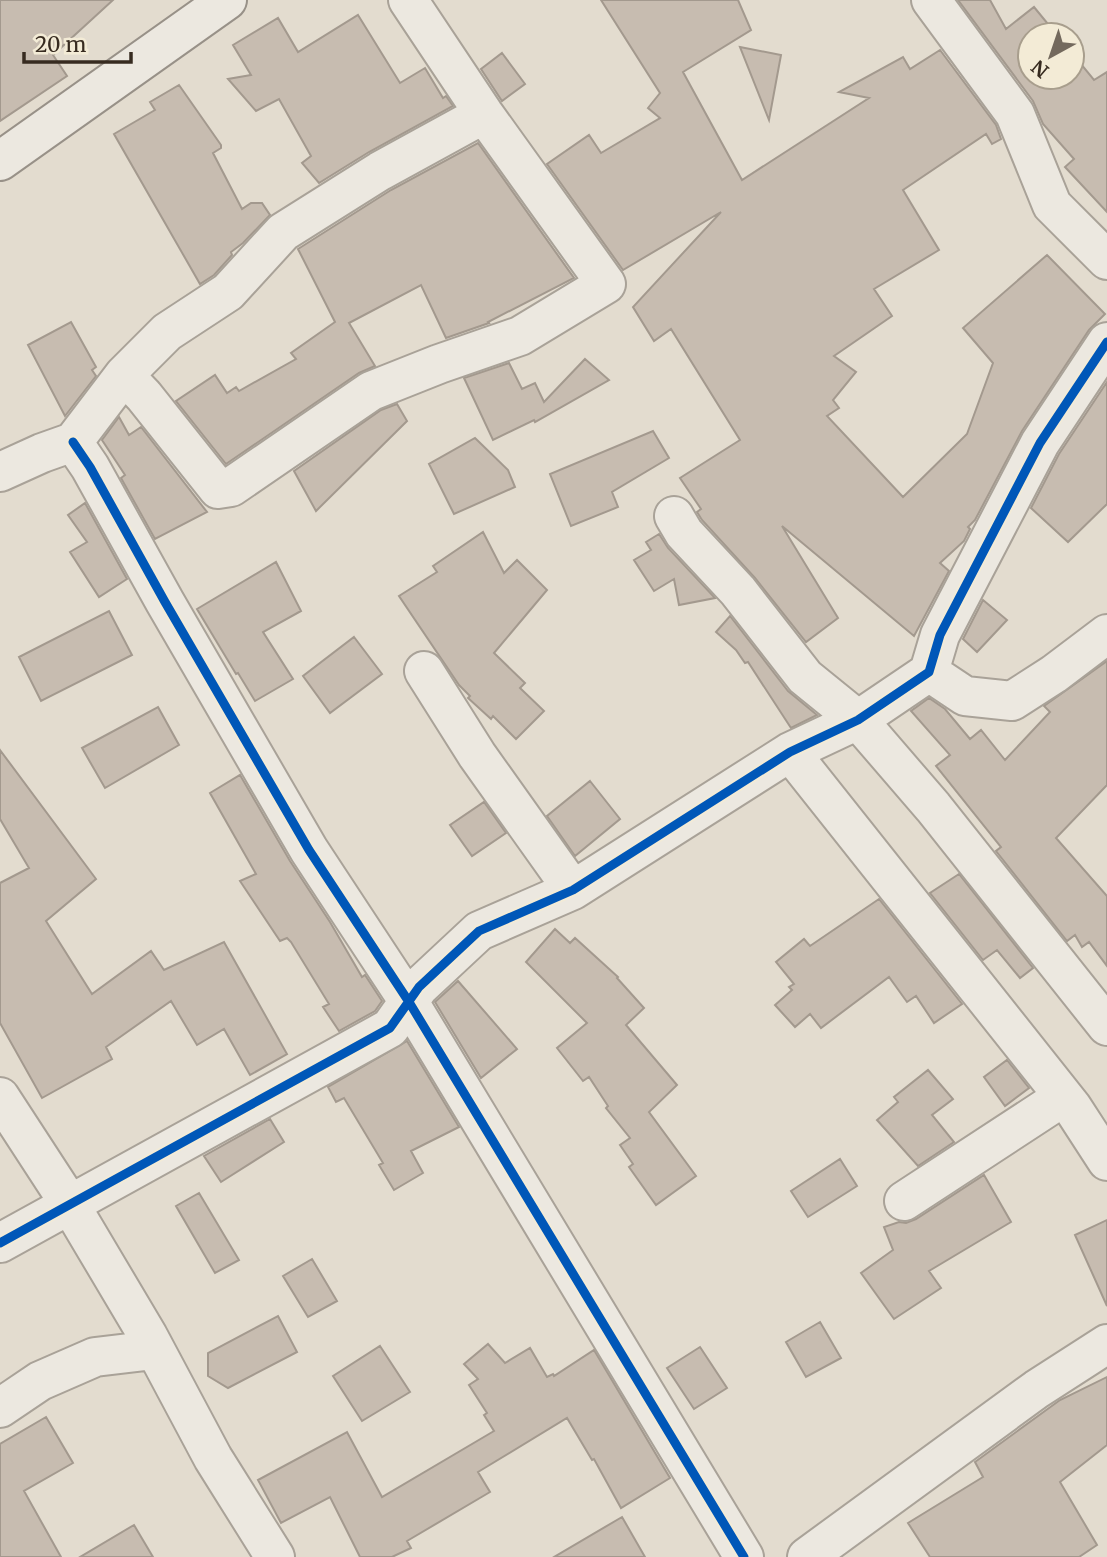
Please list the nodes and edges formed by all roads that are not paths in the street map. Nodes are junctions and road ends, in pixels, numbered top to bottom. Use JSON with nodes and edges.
{"nodes":[{"id":1,"x":227,"y":0,"type":"edge"},
{"id":2,"x":408,"y":0,"type":"edge"},
{"id":3,"x":931,"y":0,"type":"edge"},
{"id":4,"x":484,"y":114,"type":"junction"},
{"id":5,"x":0,"y":162,"type":"edge"},
{"id":6,"x":1107,"y":260,"type":"edge"},
{"id":7,"x":1107,"y":342,"type":"edge"},
{"id":8,"x":124,"y":375,"type":"junction"},
{"id":9,"x":73,"y":442,"type":"junction"},
{"id":10,"x":0,"y":472,"type":"edge"},
{"id":11,"x":674,"y":516,"type":"dead end"},
{"id":12,"x":1107,"y":634,"type":"edge"},
{"id":13,"x":425,"y":671,"type":"dead end"},
{"id":14,"x":929,"y":672,"type":"junction"},
{"id":15,"x":858,"y":720,"type":"junction"},
{"id":16,"x":790,"y":752,"type":"junction"},
{"id":17,"x":573,"y":890,"type":"junction"},
{"id":18,"x":409,"y":1002,"type":"junction"},
{"id":19,"x":1107,"y":1026,"type":"edge"},
{"id":20,"x":0,"y":1097,"type":"edge"},
{"id":21,"x":1063,"y":1097,"type":"junction"},
{"id":22,"x":1107,"y":1161,"type":"edge"},
{"id":23,"x":904,"y":1201,"type":"dead end"},
{"id":24,"x":69,"y":1203,"type":"junction"},
{"id":25,"x":0,"y":1243,"type":"edge"},
{"id":26,"x":1107,"y":1344,"type":"edge"},
{"id":27,"x":154,"y":1350,"type":"junction"},
{"id":28,"x":0,"y":1408,"type":"edge"},
{"id":29,"x":819,"y":1554,"type":"edge"},
{"id":30,"x":275,"y":1557,"type":"edge"},
{"id":31,"x":744,"y":1557,"type":"edge"}],
"edges":[{"from":1,"to":5,"type":"street"},
{"from":2,"to":4,"type":"street"},
{"from":3,"to":6,"type":"street"},
{"from":4,"to":8,"type":"street"},
{"from":4,"to":8,"type":"street"},
{"from":7,"to":14,"type":"street"},
{"from":8,"to":9,"type":"street"},
{"from":9,"to":10,"type":"street"},
{"from":9,"to":18,"type":"street"},
{"from":11,"to":15,"type":"street"},
{"from":12,"to":14,"type":"street"},
{"from":13,"to":17,"type":"street"},
{"from":14,"to":15,"type":"street"},
{"from":15,"to":16,"type":"street"},
{"from":15,"to":19,"type":"street"},
{"from":16,"to":17,"type":"street"},
{"from":16,"to":21,"type":"street"},
{"from":17,"to":18,"type":"street"},
{"from":18,"to":24,"type":"street"},
{"from":18,"to":31,"type":"street"},
{"from":20,"to":24,"type":"street"},
{"from":21,"to":22,"type":"street"},
{"from":21,"to":23,"type":"street"},
{"from":24,"to":25,"type":"street"},
{"from":24,"to":27,"type":"street"},
{"from":26,"to":29,"type":"street"},
{"from":27,"to":28,"type":"street"},
{"from":27,"to":30,"type":"street"}]}
